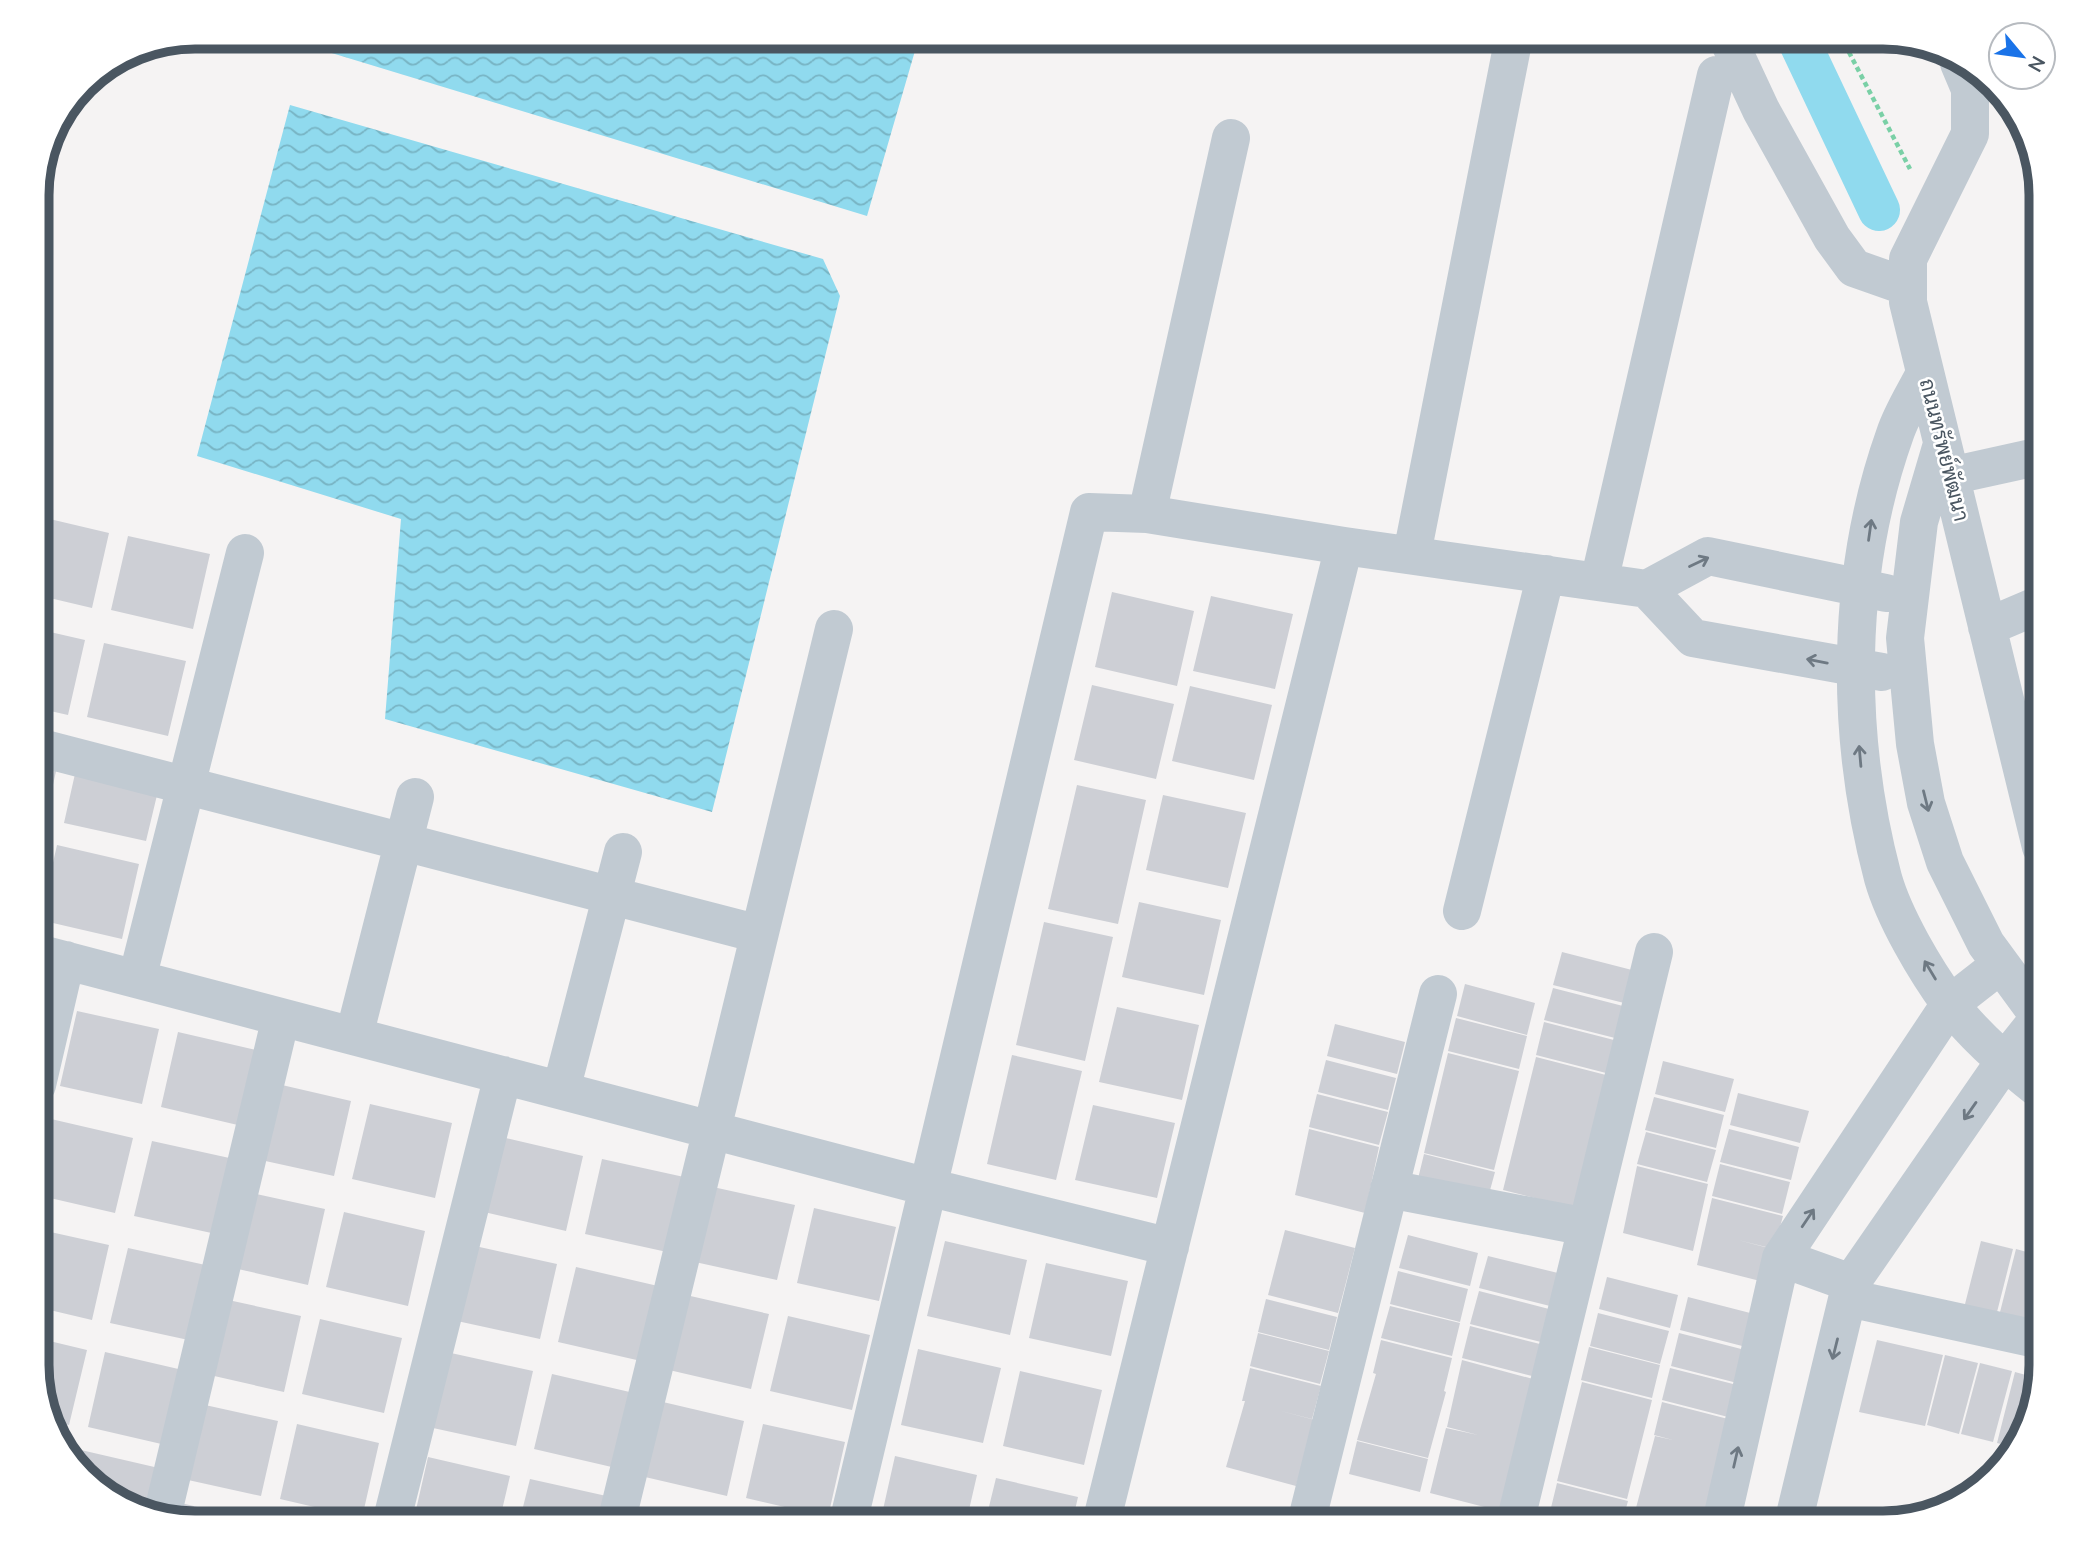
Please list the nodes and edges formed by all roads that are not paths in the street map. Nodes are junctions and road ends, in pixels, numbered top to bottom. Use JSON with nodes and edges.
{"nodes":[{"id":1,"x":1512,"y":49,"type":"edge"},
{"id":2,"x":1733,"y":49,"type":"edge"},
{"id":3,"x":1964,"y":74,"type":"edge"},
{"id":4,"x":1716,"y":75,"type":"dead end"},
{"id":5,"x":1231,"y":138,"type":"dead end"},
{"id":6,"x":1908,"y":287,"type":"junction"},
{"id":7,"x":1925,"y":373,"type":"junction"},
{"id":8,"x":2029,"y":457,"type":"edge"},
{"id":9,"x":1946,"y":460,"type":"junction"},
{"id":10,"x":1147,"y":514,"type":"junction"},
{"id":11,"x":1344,"y":546,"type":"junction"},
{"id":12,"x":245,"y":553,"type":"dead end"},
{"id":13,"x":1412,"y":554,"type":"junction"},
{"id":14,"x":1546,"y":574,"type":"junction"},
{"id":15,"x":1599,"y":582,"type":"junction"},
{"id":16,"x":1862,"y":587,"type":"junction"},
{"id":17,"x":1647,"y":589,"type":"junction"},
{"id":18,"x":1910,"y":599,"type":"junction"},
{"id":19,"x":2029,"y":609,"type":"edge"},
{"id":20,"x":1987,"y":627,"type":"junction"},
{"id":21,"x":834,"y":629,"type":"dead end"},
{"id":22,"x":1857,"y":668,"type":"junction"},
{"id":23,"x":1909,"y":675,"type":"junction"},
{"id":24,"x":49,"y":750,"type":"edge"},
{"id":25,"x":186,"y":786,"type":"junction"},
{"id":26,"x":415,"y":797,"type":"dead end"},
{"id":27,"x":2029,"y":798,"type":"edge"},
{"id":28,"x":403,"y":843,"type":"junction"},
{"id":29,"x":623,"y":852,"type":"dead end"},
{"id":30,"x":611,"y":897,"type":"junction"},
{"id":31,"x":1462,"y":911,"type":"dead end"},
{"id":32,"x":758,"y":934,"type":"junction"},
{"id":33,"x":1654,"y":952,"type":"dead end"},
{"id":34,"x":51,"y":957,"type":"edge"},
{"id":35,"x":2000,"y":965,"type":"junction"},
{"id":36,"x":49,"y":975,"type":"edge"},
{"id":37,"x":137,"y":979,"type":"junction"},
{"id":38,"x":1438,"y":994,"type":"dead end"},
{"id":39,"x":2029,"y":1002,"type":"edge"},
{"id":40,"x":1950,"y":1004,"type":"junction"},
{"id":41,"x":281,"y":1017,"type":"junction"},
{"id":42,"x":2029,"y":1032,"type":"edge"},
{"id":43,"x":354,"y":1036,"type":"junction"},
{"id":44,"x":2004,"y":1062,"type":"junction"},
{"id":45,"x":503,"y":1075,"type":"junction"},
{"id":46,"x":2029,"y":1082,"type":"edge"},
{"id":47,"x":561,"y":1090,"type":"junction"},
{"id":48,"x":711,"y":1130,"type":"junction"},
{"id":49,"x":928,"y":1187,"type":"junction"},
{"id":50,"x":1389,"y":1189,"type":"junction"},
{"id":51,"x":1587,"y":1227,"type":"junction"},
{"id":52,"x":1170,"y":1247,"type":"junction"},
{"id":53,"x":1781,"y":1258,"type":"junction"},
{"id":54,"x":1849,"y":1290,"type":"junction"},
{"id":55,"x":2029,"y":1336,"type":"edge"},
{"id":56,"x":164,"y":1507,"type":"edge"},
{"id":57,"x":394,"y":1511,"type":"edge"},
{"id":58,"x":619,"y":1511,"type":"edge"},
{"id":59,"x":851,"y":1511,"type":"edge"},
{"id":60,"x":1104,"y":1511,"type":"edge"},
{"id":61,"x":1309,"y":1511,"type":"edge"},
{"id":62,"x":1518,"y":1511,"type":"edge"},
{"id":63,"x":1724,"y":1511,"type":"edge"},
{"id":64,"x":1796,"y":1511,"type":"edge"}],
"edges":[{"from":1,"to":13,"type":"street"},
{"from":2,"to":6,"type":"street"},
{"from":3,"to":6,"type":"street","name":"ถนนทรัพย์พัฒนา"},
{"from":4,"to":15,"type":"street"},
{"from":5,"to":10,"type":"street"},
{"from":6,"to":7,"type":"street","name":"ถนนทรัพย์พัฒนา"},
{"from":7,"to":9,"type":"street","name":"ถนนทรัพย์พัฒนา"},
{"from":16,"to":7,"type":"street","one_way":true},
{"from":8,"to":9,"type":"street"},
{"from":9,"to":18,"type":"street"},
{"from":9,"to":20,"type":"street","name":"ถนนทรัพย์พัฒนา"},
{"from":10,"to":11,"type":"street"},
{"from":10,"to":49,"type":"street"},
{"from":11,"to":13,"type":"street"},
{"from":11,"to":52,"type":"street"},
{"from":12,"to":25,"type":"street"},
{"from":13,"to":14,"type":"street"},
{"from":14,"to":15,"type":"street"},
{"from":14,"to":31,"type":"street"},
{"from":15,"to":17,"type":"street"},
{"from":17,"to":16,"type":"street","one_way":true},
{"from":16,"to":18,"type":"street"},
{"from":16,"to":22,"type":"street"},
{"from":22,"to":17,"type":"street","one_way":true},
{"from":18,"to":23,"type":"street"},
{"from":19,"to":20,"type":"street"},
{"from":20,"to":27,"type":"street","name":"ถนนทรัพย์พัฒนา"},
{"from":21,"to":32,"type":"street"},
{"from":22,"to":23,"type":"street"},
{"from":40,"to":22,"type":"street","one_way":true},
{"from":23,"to":35,"type":"street","one_way":true},
{"from":24,"to":25,"type":"street"},
{"from":25,"to":28,"type":"street"},
{"from":25,"to":37,"type":"street"},
{"from":26,"to":28,"type":"street"},
{"from":28,"to":30,"type":"street"},
{"from":28,"to":43,"type":"street"},
{"from":29,"to":30,"type":"street"},
{"from":30,"to":32,"type":"street"},
{"from":30,"to":47,"type":"street"},
{"from":32,"to":48,"type":"street"},
{"from":33,"to":51,"type":"street"},
{"from":34,"to":36,"type":"street"},
{"from":34,"to":37,"type":"street"},
{"from":35,"to":39,"type":"street"},
{"from":35,"to":40,"type":"street"},
{"from":37,"to":41,"type":"street"},
{"from":38,"to":50,"type":"street"},
{"from":40,"to":44,"type":"street"},
{"from":53,"to":40,"type":"street","one_way":true},
{"from":41,"to":43,"type":"street"},
{"from":41,"to":56,"type":"street"},
{"from":42,"to":44,"type":"street"},
{"from":43,"to":45,"type":"street"},
{"from":44,"to":46,"type":"street"},
{"from":44,"to":54,"type":"street","one_way":true},
{"from":45,"to":47,"type":"street"},
{"from":45,"to":57,"type":"street"},
{"from":47,"to":48,"type":"street"},
{"from":48,"to":49,"type":"street"},
{"from":48,"to":58,"type":"street"},
{"from":49,"to":52,"type":"street"},
{"from":49,"to":59,"type":"street"},
{"from":50,"to":51,"type":"street"},
{"from":50,"to":61,"type":"street"},
{"from":51,"to":62,"type":"street"},
{"from":52,"to":60,"type":"street"},
{"from":53,"to":54,"type":"street"},
{"from":63,"to":53,"type":"street","one_way":true},
{"from":54,"to":55,"type":"street"},
{"from":54,"to":64,"type":"street","one_way":true}]}
